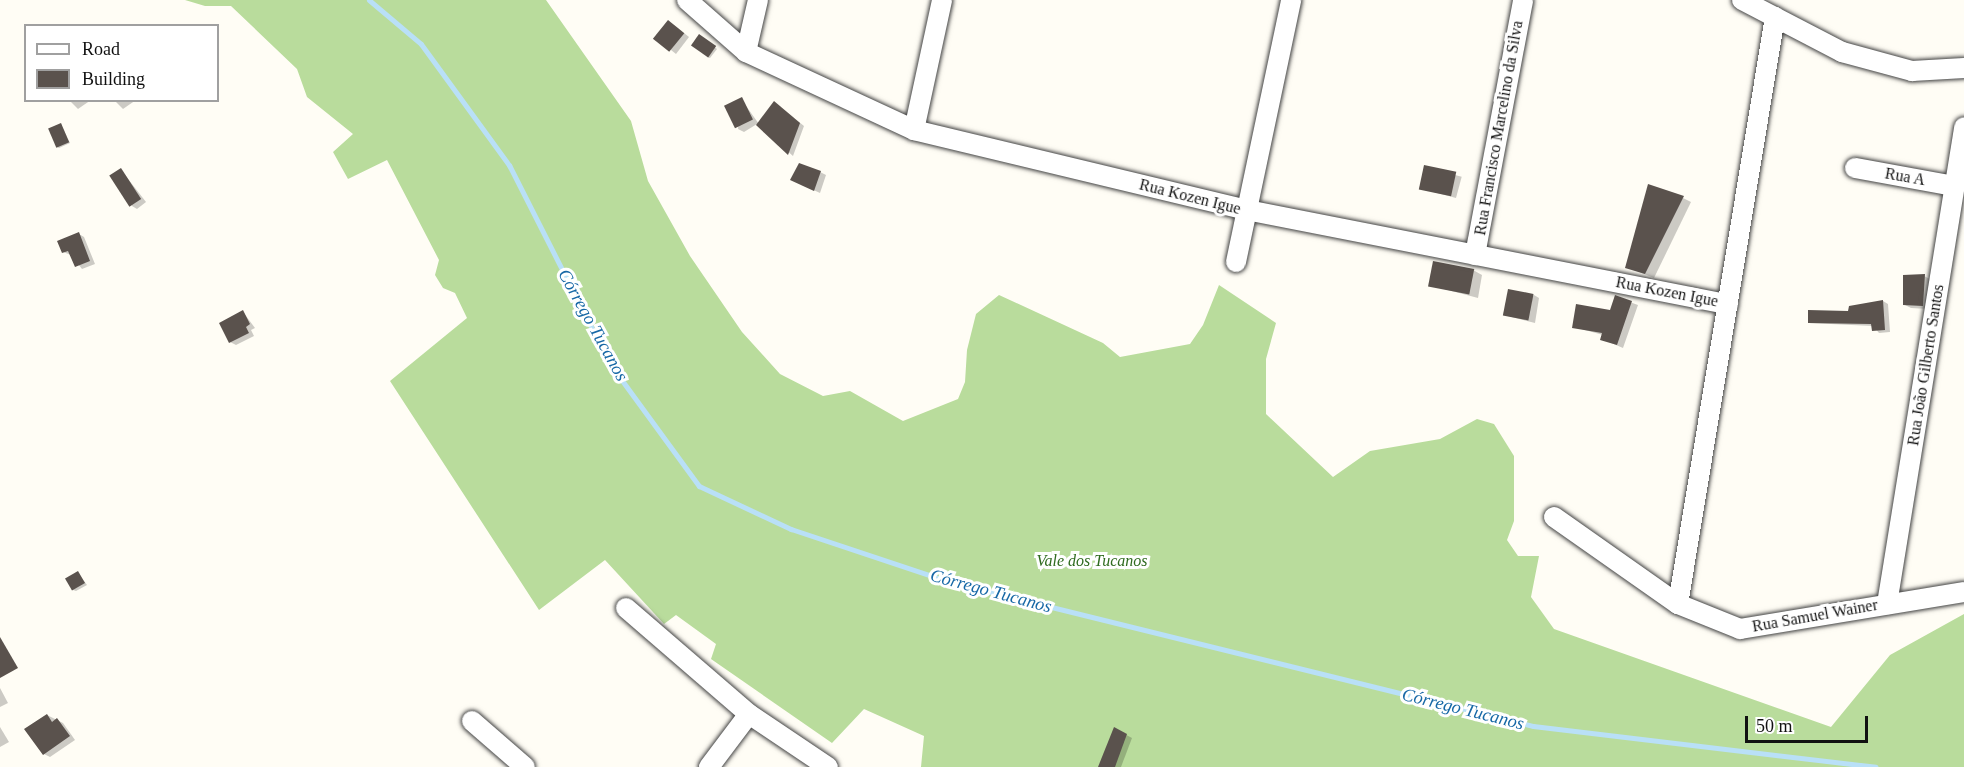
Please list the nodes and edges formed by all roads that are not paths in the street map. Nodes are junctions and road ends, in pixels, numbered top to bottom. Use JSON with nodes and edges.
{"nodes":[{"id":1,"x":687,"y":0,"type":"edge"},
{"id":2,"x":758,"y":0,"type":"edge"},
{"id":3,"x":942,"y":0,"type":"edge"},
{"id":4,"x":1291,"y":0,"type":"edge"},
{"id":5,"x":1523,"y":0,"type":"edge"},
{"id":6,"x":1742,"y":0,"type":"edge"},
{"id":7,"x":1775,"y":17,"type":"junction"},
{"id":8,"x":746,"y":52,"type":"junction"},
{"id":9,"x":1964,"y":68,"type":"edge"},
{"id":10,"x":1964,"y":127,"type":"edge"},
{"id":11,"x":914,"y":129,"type":"junction"},
{"id":12,"x":1855,"y":168,"type":"dead end"},
{"id":13,"x":1954,"y":186,"type":"junction"},
{"id":14,"x":1247,"y":210,"type":"junction"},
{"id":15,"x":1476,"y":255,"type":"junction"},
{"id":16,"x":1236,"y":262,"type":"dead end"},
{"id":17,"x":1728,"y":304,"type":"junction"},
{"id":18,"x":1554,"y":517,"type":"dead end"},
{"id":19,"x":1964,"y":592,"type":"edge"},
{"id":20,"x":1678,"y":604,"type":"junction"},
{"id":21,"x":1887,"y":604,"type":"junction"},
{"id":22,"x":626,"y":608,"type":"dead end"},
{"id":23,"x":748,"y":714,"type":"junction"},
{"id":24,"x":472,"y":721,"type":"dead end"},
{"id":25,"x":525,"y":767,"type":"edge"},
{"id":26,"x":709,"y":767,"type":"edge"},
{"id":27,"x":828,"y":767,"type":"edge"}],
"edges":[{"from":1,"to":8,"type":"street","name":"Rua Kozen Igue"},
{"from":2,"to":8,"type":"street"},
{"from":3,"to":11,"type":"street"},
{"from":4,"to":14,"type":"street"},
{"from":5,"to":15,"type":"street","name":"Rua Francisco Marcelino da Silva"},
{"from":6,"to":7,"type":"street"},
{"from":7,"to":9,"type":"street"},
{"from":7,"to":17,"type":"street"},
{"from":8,"to":11,"type":"street","name":"Rua Kozen Igue"},
{"from":10,"to":13,"type":"street","name":"Rua João Gilberto Santos"},
{"from":11,"to":14,"type":"street","name":"Rua Kozen Igue"},
{"from":12,"to":13,"type":"street","name":"Rua A"},
{"from":13,"to":21,"type":"street","name":"Rua João Gilberto Santos"},
{"from":14,"to":15,"type":"street","name":"Rua Kozen Igue"},
{"from":14,"to":16,"type":"street"},
{"from":15,"to":17,"type":"street","name":"Rua Kozen Igue"},
{"from":17,"to":20,"type":"street"},
{"from":18,"to":20,"type":"street","name":"Rua Samuel Wainer"},
{"from":19,"to":21,"type":"street","name":"Rua Samuel Wainer"},
{"from":20,"to":21,"type":"street","name":"Rua Samuel Wainer"},
{"from":22,"to":23,"type":"street"},
{"from":23,"to":26,"type":"street"},
{"from":23,"to":27,"type":"street"},
{"from":24,"to":25,"type":"street"}]}
